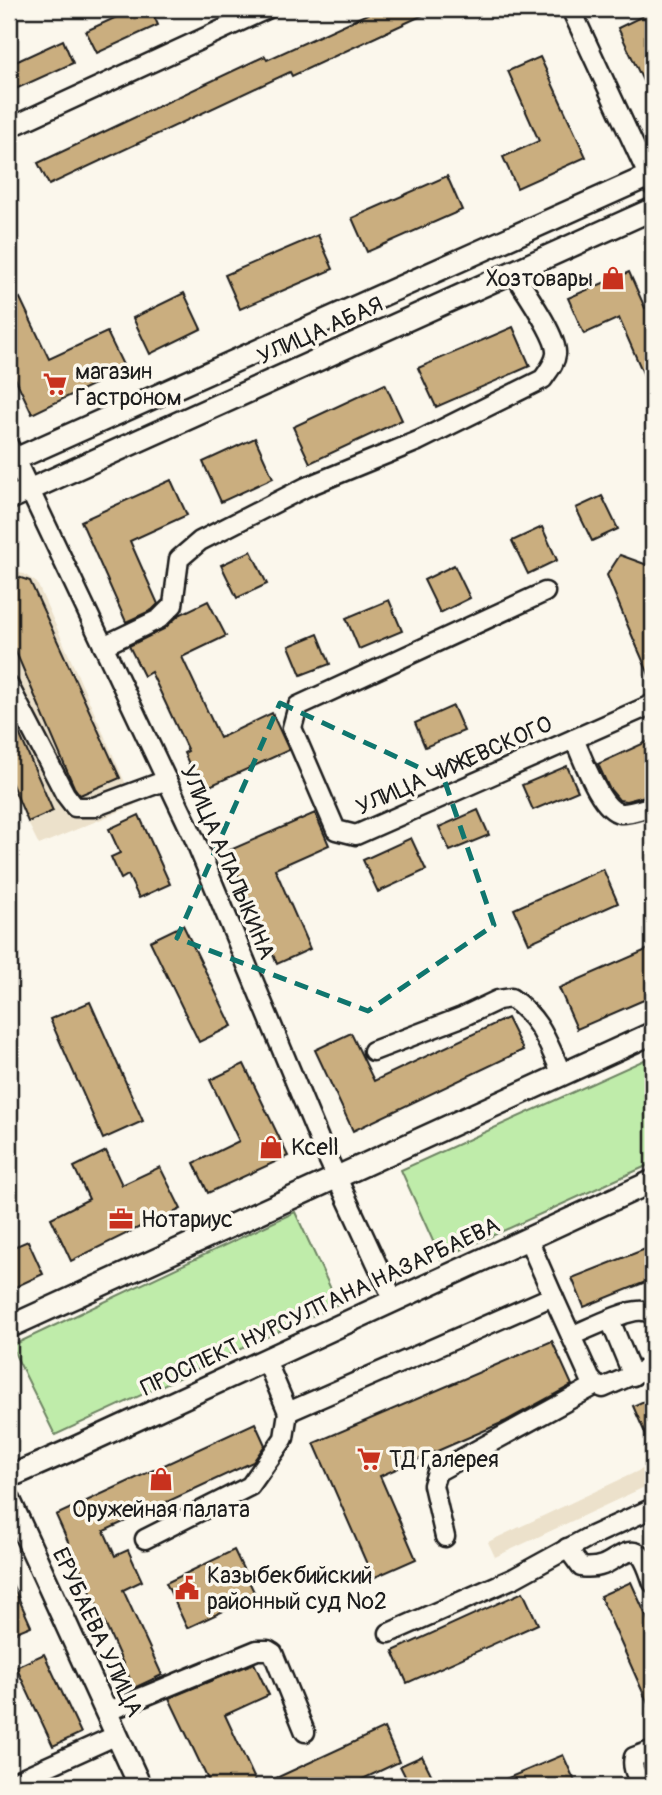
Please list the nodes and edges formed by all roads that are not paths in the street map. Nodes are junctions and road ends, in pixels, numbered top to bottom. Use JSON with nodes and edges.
{"nodes":[{"id":1,"x":267,"y":9,"type":"edge"},
{"id":2,"x":571,"y":9,"type":"edge"},
{"id":3,"x":9,"y":128,"type":"edge"},
{"id":4,"x":652,"y":179,"type":"edge"},
{"id":5,"x":653,"y":209,"type":"edge"},
{"id":6,"x":513,"y":272,"type":"junction"},
{"id":7,"x":11,"y":456,"type":"edge"},
{"id":8,"x":29,"y":489,"type":"junction"},
{"id":9,"x":9,"y":499,"type":"edge"},
{"id":10,"x":545,"y":592,"type":"dead end"},
{"id":11,"x":103,"y":646,"type":"junction"},
{"id":12,"x":9,"y":686,"type":"edge"},
{"id":13,"x":653,"y":704,"type":"edge"},
{"id":14,"x":574,"y":739,"type":"junction"},
{"id":15,"x":167,"y":780,"type":"junction"},
{"id":16,"x":653,"y":806,"type":"edge"},
{"id":17,"x":653,"y":1033,"type":"edge"},
{"id":18,"x":373,"y":1051,"type":"dead end"},
{"id":19,"x":562,"y":1074,"type":"junction"},
{"id":20,"x":336,"y":1176,"type":"junction"},
{"id":21,"x":653,"y":1181,"type":"edge"},
{"id":22,"x":528,"y":1239,"type":"junction"},
{"id":23,"x":553,"y":1296,"type":"junction"},
{"id":24,"x":394,"y":1301,"type":"junction"},
{"id":25,"x":653,"y":1316,"type":"edge"},
{"id":26,"x":610,"y":1320,"type":"junction"},
{"id":27,"x":9,"y":1327,"type":"edge"},
{"id":28,"x":571,"y":1336,"type":"junction"},
{"id":29,"x":266,"y":1360,"type":"junction"},
{"id":30,"x":653,"y":1366,"type":"edge"},
{"id":31,"x":633,"y":1376,"type":"junction"},
{"id":32,"x":596,"y":1385,"type":"junction"},
{"id":33,"x":288,"y":1412,"type":"junction"},
{"id":34,"x":9,"y":1477,"type":"edge"},
{"id":35,"x":9,"y":1499,"type":"edge"},
{"id":36,"x":653,"y":1508,"type":"edge"},
{"id":37,"x":445,"y":1537,"type":"dead end"},
{"id":38,"x":145,"y":1539,"type":"dead end"},
{"id":39,"x":567,"y":1548,"type":"junction"},
{"id":40,"x":653,"y":1583,"type":"edge"},
{"id":41,"x":388,"y":1633,"type":"dead end"},
{"id":42,"x":106,"y":1712,"type":"junction"},
{"id":43,"x":305,"y":1732,"type":"dead end"},
{"id":44,"x":117,"y":1735,"type":"junction"},
{"id":45,"x":653,"y":1749,"type":"edge"},
{"id":46,"x":653,"y":1783,"type":"edge"},
{"id":47,"x":9,"y":1784,"type":"edge"},
{"id":48,"x":141,"y":1786,"type":"edge"},
{"id":49,"x":643,"y":1786,"type":"edge"}],
"edges":[{"from":1,"to":3,"type":"street"},
{"from":2,"to":4,"type":"street"},
{"from":4,"to":7,"type":"main road","name":"УЛИЦА АБАЯ"},
{"from":5,"to":6,"type":"main road","name":"УЛИЦА АБАЯ"},
{"from":6,"to":8,"type":"main road","name":"УЛИЦА АБАЯ"},
{"from":6,"to":11,"type":"street"},
{"from":7,"to":8,"type":"street","name":"УЛИЦА АЛАЛЫКИНА"},
{"from":8,"to":9,"type":"main road","name":"УЛИЦА АБАЯ"},
{"from":8,"to":11,"type":"street","name":"УЛИЦА АЛАЛЫКИНА"},
{"from":10,"to":14,"type":"street","name":"УЛИЦА ЧИЖЕВСКОГО"},
{"from":11,"to":15,"type":"street","name":"УЛИЦА АЛАЛЫКИНА"},
{"from":12,"to":15,"type":"street"},
{"from":13,"to":14,"type":"street","name":"УЛИЦА ЧИЖЕВСКОГО"},
{"from":14,"to":16,"type":"street"},
{"from":15,"to":20,"type":"street","name":"УЛИЦА АЛАЛЫКИНА"},
{"from":17,"to":19,"type":"main road"},
{"from":18,"to":19,"type":"street"},
{"from":19,"to":20,"type":"main road"},
{"from":20,"to":24,"type":"street","name":"УЛИЦА АЛАЛЫКИНА"},
{"from":20,"to":27,"type":"main road"},
{"from":21,"to":22,"type":"main road","name":"ПРОСПЕКТ НУРСУЛТАНА НАЗАРБАЕВА"},
{"from":22,"to":23,"type":"street"},
{"from":22,"to":24,"type":"main road","name":"ПРОСПЕКТ НУРСУЛТАНА НАЗАРБАЕВА"},
{"from":23,"to":28,"type":"street"},
{"from":23,"to":33,"type":"street"},
{"from":24,"to":29,"type":"main road","name":"ПРОСПЕКТ НУРСУЛТАНА НАЗАРБАЕВА"},
{"from":25,"to":26,"type":"street"},
{"from":26,"to":28,"type":"street"},
{"from":26,"to":31,"type":"street"},
{"from":28,"to":32,"type":"street"},
{"from":29,"to":33,"type":"street"},
{"from":29,"to":34,"type":"main road","name":"ПРОСПЕКТ НУРСУЛТАНА НАЗАРБАЕВА"},
{"from":30,"to":31,"type":"street"},
{"from":31,"to":32,"type":"street"},
{"from":32,"to":37,"type":"street"},
{"from":33,"to":38,"type":"street"},
{"from":35,"to":42,"type":"main road","name":"ЕРУБАЕВА УЛИЦА"},
{"from":36,"to":39,"type":"street"},
{"from":39,"to":40,"type":"street"},
{"from":39,"to":41,"type":"street"},
{"from":42,"to":43,"type":"street"},
{"from":42,"to":44,"type":"main road","name":"ЕРУБАЕВА УЛИЦА"},
{"from":44,"to":47,"type":"street"},
{"from":44,"to":48,"type":"main road","name":"ЕРУБАЕВА УЛИЦА"},
{"from":45,"to":49,"type":"street"},
{"from":46,"to":49,"type":"street"}]}
